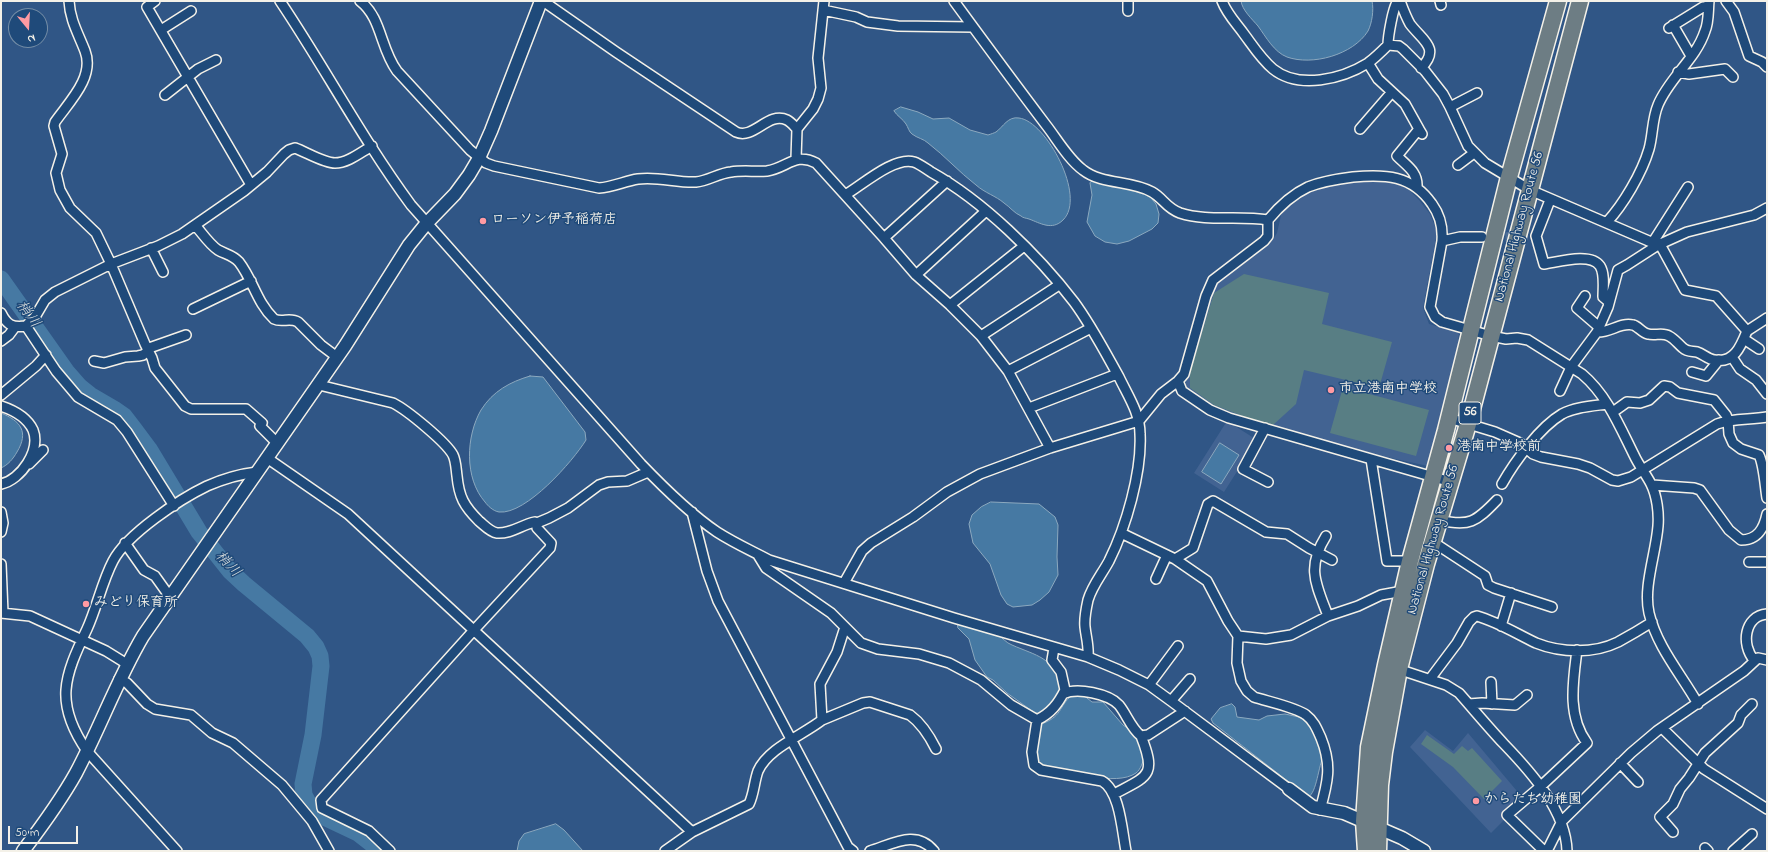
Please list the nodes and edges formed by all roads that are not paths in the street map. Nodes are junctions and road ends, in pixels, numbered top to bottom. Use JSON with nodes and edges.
{"nodes":[{"id":1,"x":69,"y":1,"type":"edge"},
{"id":2,"x":155,"y":1,"type":"edge"},
{"id":3,"x":280,"y":1,"type":"edge"},
{"id":4,"x":360,"y":1,"type":"edge"},
{"id":5,"x":542,"y":1,"type":"edge"},
{"id":6,"x":954,"y":1,"type":"edge"},
{"id":7,"x":1128,"y":1,"type":"edge"},
{"id":8,"x":1222,"y":1,"type":"edge"},
{"id":9,"x":1400,"y":1,"type":"edge"},
{"id":10,"x":1558,"y":1,"type":"edge"},
{"id":11,"x":1580,"y":1,"type":"edge"},
{"id":12,"x":1726,"y":1,"type":"edge"},
{"id":13,"x":1709,"y":3,"type":"edge"},
{"id":14,"x":145,"y":4,"type":"edge"},
{"id":15,"x":823,"y":6,"type":"edge"},
{"id":16,"x":191,"y":11,"type":"dead end"},
{"id":17,"x":1128,"y":11,"type":"dead end"},
{"id":18,"x":973,"y":26,"type":"junction"},
{"id":19,"x":161,"y":30,"type":"junction"},
{"id":20,"x":1388,"y":45,"type":"junction"},
{"id":21,"x":1691,"y":56,"type":"junction"},
{"id":22,"x":216,"y":60,"type":"dead end"},
{"id":23,"x":1368,"y":63,"type":"junction"},
{"id":24,"x":1767,"y":67,"type":"edge"},
{"id":25,"x":1421,"y":68,"type":"junction"},
{"id":26,"x":1678,"y":72,"type":"junction"},
{"id":27,"x":1733,"y":77,"type":"dead end"},
{"id":28,"x":188,"y":78,"type":"junction"},
{"id":29,"x":1392,"y":92,"type":"junction"},
{"id":30,"x":1478,"y":93,"type":"dead end"},
{"id":31,"x":165,"y":95,"type":"dead end"},
{"id":32,"x":1450,"y":106,"type":"junction"},
{"id":33,"x":797,"y":129,"type":"junction"},
{"id":34,"x":1360,"y":129,"type":"dead end"},
{"id":35,"x":372,"y":146,"type":"junction"},
{"id":36,"x":1474,"y":153,"type":"junction"},
{"id":37,"x":479,"y":158,"type":"junction"},
{"id":38,"x":796,"y":159,"type":"junction"},
{"id":39,"x":1458,"y":165,"type":"dead end"},
{"id":40,"x":1509,"y":178,"type":"junction"},
{"id":41,"x":947,"y":181,"type":"junction"},
{"id":42,"x":251,"y":185,"type":"junction"},
{"id":43,"x":1417,"y":187,"type":"junction"},
{"id":44,"x":1688,"y":187,"type":"dead end"},
{"id":45,"x":1530,"y":190,"type":"junction"},
{"id":46,"x":845,"y":195,"type":"junction"},
{"id":47,"x":1550,"y":200,"type":"junction"},
{"id":48,"x":1767,"y":208,"type":"edge"},
{"id":49,"x":986,"y":211,"type":"junction"},
{"id":50,"x":1268,"y":220,"type":"junction"},
{"id":51,"x":1607,"y":222,"type":"junction"},
{"id":52,"x":426,"y":224,"type":"junction"},
{"id":53,"x":195,"y":225,"type":"junction"},
{"id":54,"x":1482,"y":237,"type":"tunnel mouth"},
{"id":55,"x":884,"y":238,"type":"junction"},
{"id":56,"x":1442,"y":241,"type":"junction"},
{"id":57,"x":1656,"y":243,"type":"junction"},
{"id":58,"x":1024,"y":246,"type":"junction"},
{"id":59,"x":151,"y":248,"type":"junction"},
{"id":60,"x":111,"y":264,"type":"junction"},
{"id":61,"x":163,"y":272,"type":"dead end"},
{"id":62,"x":916,"y":275,"type":"junction"},
{"id":63,"x":251,"y":281,"type":"junction"},
{"id":64,"x":1059,"y":285,"type":"junction"},
{"id":65,"x":1585,"y":296,"type":"dead end"},
{"id":66,"x":1609,"y":302,"type":"junction"},
{"id":67,"x":950,"y":305,"type":"junction"},
{"id":68,"x":193,"y":309,"type":"dead end"},
{"id":69,"x":1,"y":313,"type":"edge"},
{"id":70,"x":1767,"y":318,"type":"edge"},
{"id":71,"x":26,"y":326,"type":"junction"},
{"id":72,"x":15,"y":327,"type":"junction"},
{"id":73,"x":1091,"y":328,"type":"junction"},
{"id":74,"x":1598,"y":329,"type":"junction"},
{"id":75,"x":1470,"y":330,"type":"junction"},
{"id":76,"x":186,"y":335,"type":"dead end"},
{"id":77,"x":1746,"y":335,"type":"junction"},
{"id":78,"x":981,"y":336,"type":"junction"},
{"id":79,"x":1491,"y":336,"type":"junction"},
{"id":80,"x":1,"y":340,"type":"edge"},
{"id":81,"x":1759,"y":350,"type":"dead end"},
{"id":82,"x":148,"y":351,"type":"junction"},
{"id":83,"x":46,"y":355,"type":"junction"},
{"id":84,"x":337,"y":357,"type":"junction"},
{"id":85,"x":1732,"y":357,"type":"junction"},
{"id":86,"x":1719,"y":360,"type":"junction"},
{"id":87,"x":94,"y":361,"type":"dead end"},
{"id":88,"x":1571,"y":367,"type":"junction"},
{"id":89,"x":1008,"y":371,"type":"junction"},
{"id":90,"x":1692,"y":372,"type":"dead end"},
{"id":91,"x":1117,"y":374,"type":"junction"},
{"id":92,"x":1178,"y":381,"type":"junction"},
{"id":93,"x":319,"y":385,"type":"junction"},
{"id":94,"x":1560,"y":391,"type":"dead end"},
{"id":95,"x":1767,"y":394,"type":"edge"},
{"id":96,"x":1,"y":395,"type":"edge"},
{"id":97,"x":1607,"y":404,"type":"junction"},
{"id":98,"x":1,"y":406,"type":"edge"},
{"id":99,"x":1029,"y":408,"type":"junction"},
{"id":100,"x":1613,"y":412,"type":"junction"},
{"id":101,"x":1767,"y":417,"type":"edge"},
{"id":102,"x":1449,"y":418,"type":"junction"},
{"id":103,"x":1728,"y":420,"type":"junction"},
{"id":104,"x":1139,"y":421,"type":"junction"},
{"id":105,"x":1468,"y":424,"type":"junction"},
{"id":106,"x":1265,"y":428,"type":"junction"},
{"id":107,"x":277,"y":443,"type":"junction"},
{"id":108,"x":1050,"y":448,"type":"junction"},
{"id":109,"x":1527,"y":448,"type":"junction"},
{"id":110,"x":43,"y":450,"type":"dead end"},
{"id":111,"x":267,"y":458,"type":"junction"},
{"id":112,"x":1372,"y":459,"type":"junction"},
{"id":113,"x":1642,"y":469,"type":"junction"},
{"id":114,"x":22,"y":471,"type":"junction"},
{"id":115,"x":257,"y":472,"type":"junction"},
{"id":116,"x":648,"y":472,"type":"junction"},
{"id":117,"x":1433,"y":476,"type":"junction"},
{"id":118,"x":1268,"y":482,"type":"dead end"},
{"id":119,"x":1451,"y":482,"type":"junction"},
{"id":120,"x":1,"y":484,"type":"edge"},
{"id":121,"x":1502,"y":484,"type":"dead end"},
{"id":122,"x":1652,"y":485,"type":"junction"},
{"id":123,"x":1767,"y":498,"type":"edge"},
{"id":124,"x":1497,"y":500,"type":"dead end"},
{"id":125,"x":179,"y":503,"type":"junction"},
{"id":126,"x":1,"y":512,"type":"edge"},
{"id":127,"x":692,"y":512,"type":"junction"},
{"id":128,"x":1767,"y":514,"type":"edge"},
{"id":129,"x":1440,"y":520,"type":"junction"},
{"id":130,"x":536,"y":523,"type":"junction"},
{"id":131,"x":1766,"y":526,"type":"edge"},
{"id":132,"x":1,"y":532,"type":"edge"},
{"id":133,"x":1121,"y":533,"type":"junction"},
{"id":134,"x":1326,"y":536,"type":"dead end"},
{"id":135,"x":1433,"y":542,"type":"junction"},
{"id":136,"x":125,"y":543,"type":"junction"},
{"id":137,"x":1316,"y":551,"type":"junction"},
{"id":138,"x":758,"y":554,"type":"junction"},
{"id":139,"x":1171,"y":557,"type":"junction"},
{"id":140,"x":1332,"y":560,"type":"dead end"},
{"id":141,"x":1410,"y":561,"type":"junction"},
{"id":142,"x":1749,"y":562,"type":"dead end"},
{"id":143,"x":1767,"y":562,"type":"edge"},
{"id":144,"x":1,"y":564,"type":"edge"},
{"id":145,"x":1156,"y":579,"type":"dead end"},
{"id":146,"x":844,"y":583,"type":"junction"},
{"id":147,"x":1403,"y":591,"type":"junction"},
{"id":148,"x":1511,"y":593,"type":"junction"},
{"id":149,"x":170,"y":597,"type":"junction"},
{"id":150,"x":1552,"y":607,"type":"dead end"},
{"id":151,"x":2,"y":613,"type":"edge"},
{"id":152,"x":1767,"y":614,"type":"edge"},
{"id":153,"x":1328,"y":616,"type":"junction"},
{"id":154,"x":1652,"y":622,"type":"junction"},
{"id":155,"x":1501,"y":626,"type":"junction"},
{"id":156,"x":845,"y":627,"type":"junction"},
{"id":157,"x":474,"y":630,"type":"junction"},
{"id":158,"x":1238,"y":636,"type":"junction"},
{"id":159,"x":81,"y":639,"type":"junction"},
{"id":160,"x":1178,"y":646,"type":"dead end"},
{"id":161,"x":1054,"y":648,"type":"junction"},
{"id":162,"x":1577,"y":650,"type":"junction"},
{"id":163,"x":1088,"y":657,"type":"junction"},
{"id":164,"x":1754,"y":660,"type":"junction"},
{"id":165,"x":1767,"y":660,"type":"edge"},
{"id":166,"x":127,"y":664,"type":"junction"},
{"id":167,"x":1392,"y":667,"type":"junction"},
{"id":168,"x":119,"y":679,"type":"junction"},
{"id":169,"x":1190,"y":679,"type":"dead end"},
{"id":170,"x":1430,"y":679,"type":"junction"},
{"id":171,"x":1491,"y":682,"type":"dead end"},
{"id":172,"x":1149,"y":685,"type":"junction"},
{"id":173,"x":1063,"y":694,"type":"junction"},
{"id":174,"x":1527,"y":696,"type":"dead end"},
{"id":175,"x":1171,"y":700,"type":"junction"},
{"id":176,"x":1469,"y":704,"type":"junction"},
{"id":177,"x":1492,"y":704,"type":"junction"},
{"id":178,"x":1698,"y":704,"type":"junction"},
{"id":179,"x":1752,"y":704,"type":"dead end"},
{"id":180,"x":1185,"y":711,"type":"junction"},
{"id":181,"x":822,"y":720,"type":"junction"},
{"id":182,"x":1037,"y":720,"type":"junction"},
{"id":183,"x":1662,"y":728,"type":"junction"},
{"id":184,"x":1142,"y":736,"type":"junction"},
{"id":185,"x":792,"y":739,"type":"junction"},
{"id":186,"x":936,"y":748,"type":"dead end"},
{"id":187,"x":87,"y":751,"type":"junction"},
{"id":188,"x":1620,"y":763,"type":"junction"},
{"id":189,"x":1698,"y":764,"type":"junction"},
{"id":190,"x":1638,"y":782,"type":"dead end"},
{"id":191,"x":1540,"y":787,"type":"junction"},
{"id":192,"x":1290,"y":789,"type":"joint"},
{"id":193,"x":1114,"y":794,"type":"junction"},
{"id":194,"x":1767,"y":809,"type":"edge"},
{"id":195,"x":1320,"y":810,"type":"junction"},
{"id":196,"x":1562,"y":821,"type":"junction"},
{"id":197,"x":1364,"y":822,"type":"junction"},
{"id":198,"x":1379,"y":828,"type":"junction"},
{"id":199,"x":692,"y":832,"type":"junction"},
{"id":200,"x":1673,"y":832,"type":"dead end"},
{"id":201,"x":1752,"y":834,"type":"dead end"},
{"id":202,"x":27,"y":849,"type":"edge"},
{"id":203,"x":177,"y":851,"type":"edge"},
{"id":204,"x":329,"y":851,"type":"edge"},
{"id":205,"x":390,"y":851,"type":"edge"},
{"id":206,"x":665,"y":851,"type":"edge"},
{"id":207,"x":854,"y":851,"type":"edge"},
{"id":208,"x":870,"y":851,"type":"edge"},
{"id":209,"x":934,"y":851,"type":"edge"},
{"id":210,"x":1126,"y":851,"type":"edge"},
{"id":211,"x":1366,"y":851,"type":"edge"},
{"id":212,"x":1378,"y":851,"type":"edge"},
{"id":213,"x":1424,"y":851,"type":"edge"},
{"id":214,"x":1545,"y":851,"type":"edge"},
{"id":215,"x":1567,"y":851,"type":"edge"},
{"id":216,"x":1734,"y":851,"type":"edge"}],
"edges":[{"from":1,"to":60,"type":"street"},
{"from":2,"to":14,"type":"street"},
{"from":3,"to":35,"type":"street"},
{"from":4,"to":37,"type":"street"},
{"from":5,"to":33,"type":"street"},
{"from":5,"to":37,"type":"street"},
{"from":6,"to":18,"type":"street"},
{"from":7,"to":17,"type":"street"},
{"from":8,"to":23,"type":"street"},
{"from":9,"to":20,"type":"street"},
{"from":9,"to":25,"type":"street"},
{"from":10,"to":40,"type":"highway","name":"National Highway Route 56","number":"56"},
{"from":11,"to":45,"type":"highway","name":"National Highway Route 56","number":"56"},
{"from":12,"to":13,"type":"street"},
{"from":12,"to":24,"type":"street"},
{"from":13,"to":21,"type":"street"},
{"from":13,"to":21,"type":"street"},
{"from":14,"to":19,"type":"street"},
{"from":15,"to":18,"type":"street"},
{"from":15,"to":33,"type":"street"},
{"from":16,"to":19,"type":"street"},
{"from":18,"to":50,"type":"street"},
{"from":19,"to":28,"type":"street"},
{"from":20,"to":23,"type":"street"},
{"from":20,"to":25,"type":"street"},
{"from":21,"to":26,"type":"street"},
{"from":22,"to":28,"type":"street"},
{"from":23,"to":29,"type":"street"},
{"from":25,"to":32,"type":"street"},
{"from":26,"to":27,"type":"street"},
{"from":26,"to":51,"type":"street"},
{"from":28,"to":31,"type":"street"},
{"from":28,"to":42,"type":"street"},
{"from":29,"to":34,"type":"street"},
{"from":29,"to":43,"type":"street"},
{"from":30,"to":32,"type":"street"},
{"from":32,"to":36,"type":"street"},
{"from":33,"to":38,"type":"street"},
{"from":35,"to":42,"type":"street"},
{"from":35,"to":52,"type":"street"},
{"from":36,"to":39,"type":"street"},
{"from":36,"to":40,"type":"street"},
{"from":37,"to":38,"type":"street"},
{"from":37,"to":52,"type":"street"},
{"from":38,"to":46,"type":"street"},
{"from":40,"to":45,"type":"street"},
{"from":40,"to":75,"type":"highway","name":"National Highway Route 56","number":"56"},
{"from":41,"to":46,"type":"street"},
{"from":41,"to":49,"type":"street"},
{"from":41,"to":55,"type":"street"},
{"from":42,"to":53,"type":"street"},
{"from":43,"to":50,"type":"street"},
{"from":43,"to":56,"type":"street"},
{"from":44,"to":57,"type":"street"},
{"from":45,"to":47,"type":"street"},
{"from":45,"to":79,"type":"highway","name":"National Highway Route 56","number":"56"},
{"from":46,"to":55,"type":"street"},
{"from":47,"to":51,"type":"street"},
{"from":47,"to":66,"type":"street"},
{"from":48,"to":57,"type":"street"},
{"from":49,"to":58,"type":"street"},
{"from":49,"to":62,"type":"street"},
{"from":50,"to":92,"type":"street"},
{"from":51,"to":57,"type":"street"},
{"from":52,"to":84,"type":"street"},
{"from":52,"to":116,"type":"street"},
{"from":53,"to":59,"type":"street"},
{"from":53,"to":63,"type":"street"},
{"from":54,"to":56,"type":"street"},
{"from":55,"to":62,"type":"street"},
{"from":56,"to":75,"type":"street"},
{"from":57,"to":66,"type":"street"},
{"from":57,"to":77,"type":"street"},
{"from":58,"to":64,"type":"street"},
{"from":58,"to":67,"type":"street"},
{"from":59,"to":60,"type":"street"},
{"from":59,"to":61,"type":"street"},
{"from":60,"to":71,"type":"street"},
{"from":60,"to":82,"type":"street"},
{"from":62,"to":67,"type":"street"},
{"from":63,"to":68,"type":"street"},
{"from":63,"to":84,"type":"street"},
{"from":64,"to":73,"type":"street"},
{"from":64,"to":78,"type":"street"},
{"from":65,"to":74,"type":"street"},
{"from":66,"to":74,"type":"street"},
{"from":67,"to":78,"type":"street"},
{"from":69,"to":72,"type":"street"},
{"from":70,"to":77,"type":"street"},
{"from":71,"to":72,"type":"street"},
{"from":71,"to":83,"type":"street"},
{"from":72,"to":80,"type":"street"},
{"from":73,"to":89,"type":"street"},
{"from":73,"to":91,"type":"street"},
{"from":74,"to":86,"type":"street"},
{"from":74,"to":88,"type":"street"},
{"from":75,"to":79,"type":"street"},
{"from":75,"to":102,"type":"highway","name":"National Highway Route 56","number":"56"},
{"from":76,"to":82,"type":"street"},
{"from":77,"to":81,"type":"street"},
{"from":77,"to":85,"type":"street"},
{"from":78,"to":89,"type":"street"},
{"from":79,"to":88,"type":"street"},
{"from":79,"to":105,"type":"highway","name":"National Highway Route 56","number":"56"},
{"from":82,"to":87,"type":"street"},
{"from":82,"to":107,"type":"street"},
{"from":83,"to":96,"type":"street"},
{"from":83,"to":125,"type":"street"},
{"from":84,"to":93,"type":"street"},
{"from":85,"to":86,"type":"street"},
{"from":85,"to":95,"type":"street"},
{"from":86,"to":90,"type":"street"},
{"from":88,"to":94,"type":"street"},
{"from":88,"to":97,"type":"street"},
{"from":89,"to":99,"type":"street"},
{"from":91,"to":99,"type":"street"},
{"from":91,"to":104,"type":"street"},
{"from":92,"to":104,"type":"street"},
{"from":92,"to":106,"type":"street"},
{"from":93,"to":107,"type":"street"},
{"from":93,"to":130,"type":"street"},
{"from":97,"to":100,"type":"street"},
{"from":97,"to":109,"type":"street"},
{"from":98,"to":114,"type":"street"},
{"from":99,"to":108,"type":"street"},
{"from":100,"to":103,"type":"street"},
{"from":100,"to":113,"type":"street"},
{"from":101,"to":103,"type":"street"},
{"from":102,"to":105,"type":"street"},
{"from":102,"to":117,"type":"highway","name":"National Highway Route 56","number":"56"},
{"from":103,"to":113,"type":"street"},
{"from":103,"to":123,"type":"street"},
{"from":104,"to":108,"type":"street"},
{"from":104,"to":133,"type":"street"},
{"from":105,"to":109,"type":"street"},
{"from":105,"to":119,"type":"highway","name":"National Highway Route 56","number":"56"},
{"from":106,"to":112,"type":"street"},
{"from":106,"to":118,"type":"street"},
{"from":107,"to":111,"type":"street"},
{"from":108,"to":146,"type":"street"},
{"from":109,"to":113,"type":"street"},
{"from":109,"to":121,"type":"street"},
{"from":110,"to":114,"type":"street"},
{"from":111,"to":115,"type":"street"},
{"from":111,"to":157,"type":"street"},
{"from":112,"to":117,"type":"street"},
{"from":112,"to":141,"type":"street"},
{"from":113,"to":122,"type":"street"},
{"from":114,"to":120,"type":"street"},
{"from":115,"to":125,"type":"street"},
{"from":115,"to":149,"type":"street"},
{"from":116,"to":127,"type":"street"},
{"from":116,"to":130,"type":"street"},
{"from":117,"to":119,"type":"street"},
{"from":117,"to":141,"type":"highway","name":"National Highway Route 56","number":"56"},
{"from":119,"to":129,"type":"highway","name":"National Highway Route 56","number":"56"},
{"from":122,"to":131,"type":"street"},
{"from":122,"to":154,"type":"street"},
{"from":124,"to":129,"type":"street"},
{"from":125,"to":136,"type":"street"},
{"from":126,"to":132,"type":"street"},
{"from":127,"to":138,"type":"street"},
{"from":127,"to":185,"type":"street"},
{"from":128,"to":131,"type":"street"},
{"from":129,"to":135,"type":"highway","name":"National Highway Route 56","number":"56"},
{"from":130,"to":157,"type":"street"},
{"from":133,"to":139,"type":"street"},
{"from":133,"to":163,"type":"street"},
{"from":134,"to":137,"type":"street"},
{"from":135,"to":148,"type":"street"},
{"from":135,"to":167,"type":"highway","name":"National Highway Route 56","number":"56"},
{"from":136,"to":149,"type":"street"},
{"from":136,"to":159,"type":"street"},
{"from":137,"to":139,"type":"street"},
{"from":137,"to":140,"type":"street"},
{"from":137,"to":153,"type":"street"},
{"from":138,"to":146,"type":"street"},
{"from":138,"to":156,"type":"street"},
{"from":139,"to":145,"type":"street"},
{"from":139,"to":158,"type":"street"},
{"from":141,"to":147,"type":"highway","name":"National Highway Route 56","number":"56"},
{"from":142,"to":143,"type":"street"},
{"from":144,"to":151,"type":"street"},
{"from":146,"to":161,"type":"street"},
{"from":147,"to":153,"type":"street"},
{"from":147,"to":167,"type":"highway","name":"National Highway Route 56","number":"56"},
{"from":148,"to":150,"type":"street"},
{"from":148,"to":155,"type":"street"},
{"from":149,"to":166,"type":"street"},
{"from":151,"to":159,"type":"street"},
{"from":152,"to":164,"type":"street"},
{"from":153,"to":158,"type":"street"},
{"from":154,"to":162,"type":"street"},
{"from":154,"to":178,"type":"street"},
{"from":155,"to":162,"type":"street"},
{"from":155,"to":170,"type":"street"},
{"from":156,"to":181,"type":"street"},
{"from":156,"to":182,"type":"street"},
{"from":157,"to":199,"type":"street"},
{"from":157,"to":205,"type":"street"},
{"from":158,"to":195,"type":"street"},
{"from":159,"to":166,"type":"street"},
{"from":159,"to":187,"type":"street"},
{"from":160,"to":172,"type":"street"},
{"from":161,"to":163,"type":"street"},
{"from":161,"to":173,"type":"street"},
{"from":162,"to":191,"type":"street"},
{"from":163,"to":172,"type":"street"},
{"from":164,"to":165,"type":"street"},
{"from":164,"to":178,"type":"street"},
{"from":166,"to":168,"type":"street"},
{"from":167,"to":170,"type":"street"},
{"from":167,"to":197,"type":"highway","name":"National Highway Route 56","number":"56"},
{"from":167,"to":198,"type":"highway","name":"National Highway Route 56","number":"56"},
{"from":168,"to":187,"type":"street"},
{"from":168,"to":204,"type":"street"},
{"from":169,"to":175,"type":"street"},
{"from":170,"to":176,"type":"street"},
{"from":171,"to":177,"type":"street"},
{"from":172,"to":175,"type":"street"},
{"from":173,"to":182,"type":"street"},
{"from":173,"to":184,"type":"street"},
{"from":174,"to":177,"type":"street"},
{"from":175,"to":180,"type":"street"},
{"from":176,"to":177,"type":"street"},
{"from":176,"to":191,"type":"street"},
{"from":178,"to":183,"type":"street"},
{"from":179,"to":189,"type":"street"},
{"from":180,"to":184,"type":"street"},
{"from":180,"to":192,"type":"street"},
{"from":181,"to":185,"type":"street"},
{"from":181,"to":186,"type":"street"},
{"from":182,"to":193,"type":"street"},
{"from":183,"to":188,"type":"street"},
{"from":183,"to":189,"type":"street"},
{"from":184,"to":193,"type":"street"},
{"from":185,"to":199,"type":"street"},
{"from":185,"to":207,"type":"street"},
{"from":187,"to":202,"type":"street"},
{"from":187,"to":203,"type":"street"},
{"from":188,"to":190,"type":"street"},
{"from":188,"to":196,"type":"street"},
{"from":189,"to":194,"type":"street"},
{"from":189,"to":200,"type":"street"},
{"from":191,"to":196,"type":"street"},
{"from":191,"to":214,"type":"street"},
{"from":192,"to":195,"type":"street"},
{"from":193,"to":210,"type":"street"},
{"from":195,"to":197,"type":"street"},
{"from":196,"to":214,"type":"street"},
{"from":196,"to":215,"type":"street"},
{"from":197,"to":198,"type":"street"},
{"from":197,"to":211,"type":"highway","name":"National Highway Route 56","number":"56"},
{"from":198,"to":212,"type":"highway","name":"National Highway Route 56","number":"56"},
{"from":198,"to":213,"type":"street"},
{"from":199,"to":206,"type":"street"},
{"from":201,"to":216,"type":"street"},
{"from":208,"to":209,"type":"street"}]}
